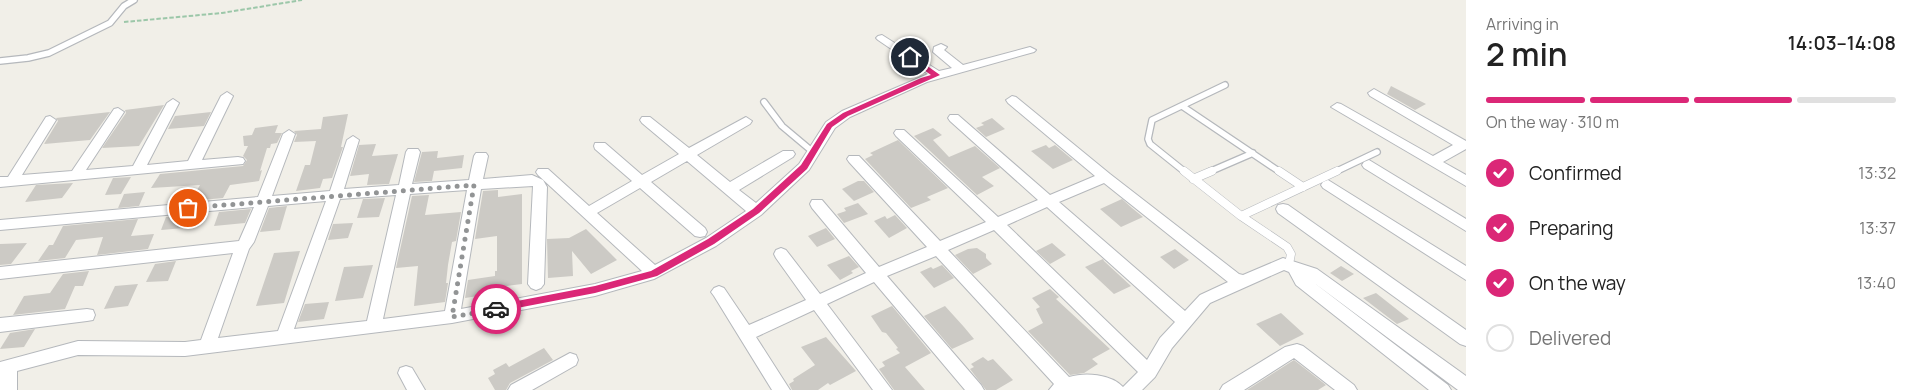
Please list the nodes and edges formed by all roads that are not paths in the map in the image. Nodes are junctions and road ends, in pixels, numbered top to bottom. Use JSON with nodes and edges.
{"nodes":[{"id":1,"x":134,"y":0,"type":"edge"},
{"id":2,"x":882,"y":38,"type":"dead end"},
{"id":3,"x":941,"y":47,"type":"dead end"},
{"id":4,"x":1030,"y":50,"type":"dead end"},
{"id":5,"x":0,"y":61,"type":"edge"},
{"id":6,"x":961,"y":69,"type":"junction"},
{"id":7,"x":937,"y":75,"type":"junction"},
{"id":8,"x":1225,"y":86,"type":"dead end"},
{"id":9,"x":1374,"y":93,"type":"dead end"},
{"id":10,"x":227,"y":96,"type":"dead end"},
{"id":11,"x":1012,"y":100,"type":"dead end"},
{"id":12,"x":764,"y":102,"type":"dead end"},
{"id":13,"x":173,"y":103,"type":"dead end"},
{"id":14,"x":1182,"y":106,"type":"junction"},
{"id":15,"x":1337,"y":107,"type":"dead end"},
{"id":16,"x":118,"y":112,"type":"dead end"},
{"id":17,"x":954,"y":118,"type":"dead end"},
{"id":18,"x":50,"y":120,"type":"dead end"},
{"id":19,"x":646,"y":120,"type":"dead end"},
{"id":20,"x":746,"y":121,"type":"dead end"},
{"id":21,"x":900,"y":133,"type":"dead end"},
{"id":22,"x":289,"y":134,"type":"dead end"},
{"id":23,"x":353,"y":140,"type":"dead end"},
{"id":24,"x":600,"y":146,"type":"dead end"},
{"id":25,"x":413,"y":152,"type":"dead end"},
{"id":26,"x":813,"y":152,"type":"junction"},
{"id":27,"x":1377,"y":152,"type":"dead end"},
{"id":28,"x":788,"y":154,"type":"dead end"},
{"id":29,"x":1253,"y":154,"type":"junction"},
{"id":30,"x":687,"y":155,"type":"junction"},
{"id":31,"x":481,"y":156,"type":"dead end"},
{"id":32,"x":854,"y":159,"type":"dead end"},
{"id":33,"x":238,"y":161,"type":"dead end"},
{"id":34,"x":1433,"y":162,"type":"junction"},
{"id":35,"x":194,"y":164,"type":"junction"},
{"id":36,"x":1369,"y":166,"type":"dead end"},
{"id":37,"x":137,"y":170,"type":"junction"},
{"id":38,"x":543,"y":172,"type":"dead end"},
{"id":39,"x":76,"y":175,"type":"junction"},
{"id":40,"x":1105,"y":177,"type":"junction"},
{"id":41,"x":1193,"y":178,"type":"junction"},
{"id":42,"x":6,"y":181,"type":"edge"},
{"id":43,"x":1466,"y":181,"type":"edge"},
{"id":44,"x":640,"y":182,"type":"junction"},
{"id":45,"x":474,"y":185,"type":"junction"},
{"id":46,"x":1328,"y":185,"type":"dead end"},
{"id":47,"x":1302,"y":187,"type":"junction"},
{"id":48,"x":730,"y":189,"type":"junction"},
{"id":49,"x":404,"y":190,"type":"junction"},
{"id":50,"x":336,"y":195,"type":"junction"},
{"id":51,"x":1050,"y":201,"type":"junction"},
{"id":52,"x":263,"y":202,"type":"junction"},
{"id":53,"x":817,"y":204,"type":"dead end"},
{"id":54,"x":1284,"y":209,"type":"dead end"},
{"id":55,"x":756,"y":211,"type":"junction"},
{"id":56,"x":587,"y":212,"type":"junction"},
{"id":57,"x":1241,"y":216,"type":"junction"},
{"id":58,"x":996,"y":223,"type":"junction"},
{"id":59,"x":0,"y":225,"type":"edge"},
{"id":60,"x":1466,"y":226,"type":"edge"},
{"id":61,"x":700,"y":232,"type":"dead end"},
{"id":62,"x":243,"y":246,"type":"junction"},
{"id":63,"x":940,"y":249,"type":"junction"},
{"id":64,"x":781,"y":254,"type":"dead end"},
{"id":65,"x":1291,"y":266,"type":"junction"},
{"id":66,"x":0,"y":273,"type":"edge"},
{"id":67,"x":654,"y":274,"type":"junction"},
{"id":68,"x":878,"y":274,"type":"junction"},
{"id":69,"x":1466,"y":274,"type":"edge"},
{"id":70,"x":1239,"y":282,"type":"junction"},
{"id":71,"x":536,"y":284,"type":"dead end"},
{"id":72,"x":719,"y":292,"type":"dead end"},
{"id":73,"x":816,"y":302,"type":"junction"},
{"id":74,"x":87,"y":315,"type":"dead end"},
{"id":75,"x":452,"y":317,"type":"junction"},
{"id":76,"x":1185,"y":321,"type":"junction"},
{"id":77,"x":0,"y":325,"type":"edge"},
{"id":78,"x":373,"y":327,"type":"junction"},
{"id":79,"x":746,"y":334,"type":"junction"},
{"id":80,"x":284,"y":336,"type":"junction"},
{"id":81,"x":1466,"y":339,"type":"edge"},
{"id":82,"x":208,"y":347,"type":"junction"},
{"id":83,"x":570,"y":360,"type":"dead end"},
{"id":84,"x":5,"y":368,"type":"edge"},
{"id":85,"x":1149,"y":372,"type":"junction"},
{"id":86,"x":406,"y":373,"type":"dead end"},
{"id":87,"x":1466,"y":386,"type":"edge"},
{"id":88,"x":1062,"y":387,"type":"edge"},
{"id":89,"x":8,"y":390,"type":"edge"},
{"id":90,"x":416,"y":390,"type":"edge"},
{"id":91,"x":517,"y":390,"type":"edge"},
{"id":92,"x":781,"y":390,"type":"edge"},
{"id":93,"x":883,"y":390,"type":"edge"},
{"id":94,"x":975,"y":390,"type":"edge"},
{"id":95,"x":1116,"y":390,"type":"edge"},
{"id":96,"x":1130,"y":390,"type":"edge"},
{"id":97,"x":1229,"y":390,"type":"edge"},
{"id":98,"x":1348,"y":390,"type":"edge"},
{"id":99,"x":1442,"y":390,"type":"edge"}],
"edges":[{"from":1,"to":5,"type":"lane"},
{"from":2,"to":7,"type":"street"},
{"from":3,"to":6,"type":"street"},
{"from":4,"to":6,"type":"street"},
{"from":6,"to":7,"type":"street"},
{"from":7,"to":26,"type":"street"},
{"from":8,"to":14,"type":"lane"},
{"from":9,"to":34,"type":"street"},
{"from":10,"to":35,"type":"street"},
{"from":11,"to":40,"type":"street"},
{"from":12,"to":26,"type":"lane"},
{"from":13,"to":37,"type":"street"},
{"from":14,"to":29,"type":"lane"},
{"from":14,"to":41,"type":"lane"},
{"from":15,"to":34,"type":"street"},
{"from":16,"to":39,"type":"street"},
{"from":17,"to":51,"type":"street"},
{"from":18,"to":42,"type":"street"},
{"from":19,"to":30,"type":"street"},
{"from":20,"to":30,"type":"street"},
{"from":21,"to":58,"type":"street"},
{"from":22,"to":52,"type":"street"},
{"from":23,"to":50,"type":"street"},
{"from":24,"to":44,"type":"street"},
{"from":25,"to":49,"type":"street"},
{"from":26,"to":55,"type":"street"},
{"from":27,"to":47,"type":"lane"},
{"from":28,"to":48,"type":"street"},
{"from":29,"to":41,"type":"lane"},
{"from":29,"to":47,"type":"lane"},
{"from":30,"to":44,"type":"street"},
{"from":30,"to":48,"type":"street"},
{"from":31,"to":45,"type":"street"},
{"from":32,"to":63,"type":"street"},
{"from":33,"to":35,"type":"street"},
{"from":34,"to":43,"type":"street"},
{"from":35,"to":37,"type":"street"},
{"from":36,"to":60,"type":"street"},
{"from":37,"to":39,"type":"street"},
{"from":38,"to":56,"type":"street"},
{"from":39,"to":42,"type":"street"},
{"from":40,"to":51,"type":"street"},
{"from":40,"to":70,"type":"street"},
{"from":41,"to":57,"type":"lane"},
{"from":44,"to":56,"type":"street"},
{"from":44,"to":61,"type":"street"},
{"from":45,"to":49,"type":"street"},
{"from":45,"to":71,"type":"street"},
{"from":45,"to":75,"type":"street"},
{"from":46,"to":69,"type":"street"},
{"from":47,"to":57,"type":"lane"},
{"from":48,"to":55,"type":"street"},
{"from":49,"to":50,"type":"street"},
{"from":49,"to":78,"type":"street"},
{"from":50,"to":52,"type":"street"},
{"from":50,"to":80,"type":"street"},
{"from":51,"to":58,"type":"street"},
{"from":51,"to":76,"type":"street"},
{"from":52,"to":59,"type":"street"},
{"from":52,"to":62,"type":"street"},
{"from":53,"to":68,"type":"street"},
{"from":54,"to":81,"type":"street"},
{"from":55,"to":67,"type":"street"},
{"from":56,"to":67,"type":"street"},
{"from":57,"to":65,"type":"lane"},
{"from":58,"to":63,"type":"street"},
{"from":58,"to":85,"type":"street"},
{"from":62,"to":66,"type":"street"},
{"from":62,"to":82,"type":"street"},
{"from":63,"to":68,"type":"street"},
{"from":63,"to":88,"type":"street"},
{"from":64,"to":73,"type":"street"},
{"from":65,"to":70,"type":"street"},
{"from":65,"to":87,"type":"street"},
{"from":65,"to":99,"type":"street"},
{"from":67,"to":75,"type":"street"},
{"from":68,"to":73,"type":"street"},
{"from":68,"to":94,"type":"street"},
{"from":70,"to":76,"type":"street"},
{"from":72,"to":79,"type":"street"},
{"from":73,"to":79,"type":"street"},
{"from":73,"to":93,"type":"street"},
{"from":74,"to":77,"type":"street"},
{"from":75,"to":78,"type":"street"},
{"from":76,"to":85,"type":"street"},
{"from":78,"to":80,"type":"street"},
{"from":79,"to":92,"type":"street"},
{"from":80,"to":82,"type":"street"},
{"from":82,"to":84,"type":"street"},
{"from":83,"to":91,"type":"street"},
{"from":84,"to":89,"type":"street"},
{"from":85,"to":96,"type":"street"},
{"from":86,"to":90,"type":"street"},
{"from":88,"to":95,"type":"street"},
{"from":97,"to":98,"type":"street"}]}
